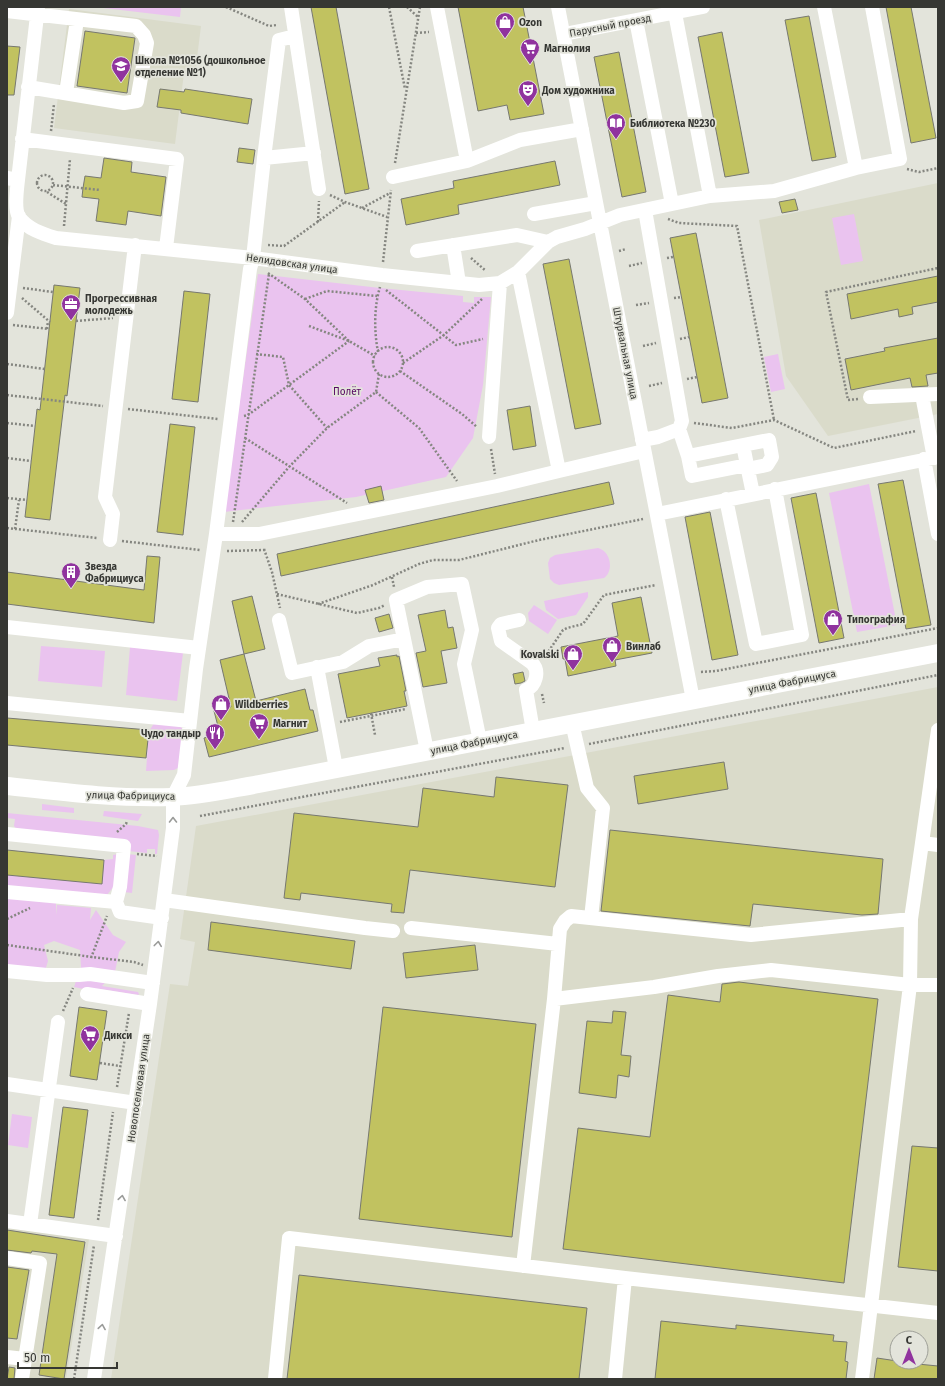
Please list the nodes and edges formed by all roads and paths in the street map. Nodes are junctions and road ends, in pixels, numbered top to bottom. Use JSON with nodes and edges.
{"nodes":[{"id":1,"x":226,"y":7,"type":"edge"},
{"id":2,"x":291,"y":7,"type":"edge"},
{"id":3,"x":389,"y":7,"type":"edge"},
{"id":4,"x":407,"y":7,"type":"edge"},
{"id":5,"x":420,"y":7,"type":"edge"},
{"id":6,"x":437,"y":7,"type":"edge"},
{"id":7,"x":558,"y":7,"type":"edge"},
{"id":8,"x":703,"y":7,"type":"edge"},
{"id":9,"x":824,"y":7,"type":"edge"},
{"id":10,"x":872,"y":7,"type":"edge"},
{"id":11,"x":7,"y":11,"type":"edge"},
{"id":12,"x":37,"y":11,"type":"edge"},
{"id":13,"x":675,"y":13,"type":"junction"},
{"id":14,"x":418,"y":17,"type":"junction"},
{"id":15,"x":77,"y":20,"type":"junction"},
{"id":16,"x":636,"y":20,"type":"junction"},
{"id":17,"x":293,"y":21,"type":"junction"},
{"id":18,"x":564,"y":34,"type":"junction"},
{"id":19,"x":296,"y":36,"type":"junction"},
{"id":20,"x":28,"y":87,"type":"junction"},
{"id":21,"x":406,"y":92,"type":"junction"},
{"id":22,"x":66,"y":93,"type":"junction"},
{"id":23,"x":582,"y":129,"type":"junction"},
{"id":24,"x":22,"y":139,"type":"junction"},
{"id":25,"x":72,"y":145,"type":"junction"},
{"id":26,"x":314,"y":153,"type":"junction"},
{"id":27,"x":264,"y":158,"type":"junction"},
{"id":28,"x":900,"y":158,"type":"junction"},
{"id":29,"x":467,"y":161,"type":"junction"},
{"id":30,"x":856,"y":168,"type":"junction"},
{"id":31,"x":938,"y":168,"type":"edge"},
{"id":32,"x":393,"y":177,"type":"junction"},
{"id":33,"x":12,"y":179,"type":"edge"},
{"id":34,"x":53,"y":185,"type":"junction"},
{"id":35,"x":68,"y":187,"type":"junction"},
{"id":36,"x":319,"y":189,"type":"junction"},
{"id":37,"x":100,"y":190,"type":"dead end"},
{"id":38,"x":46,"y":191,"type":"junction"},
{"id":39,"x":390,"y":193,"type":"junction"},
{"id":40,"x":710,"y":196,"type":"junction"},
{"id":41,"x":345,"y":202,"type":"junction"},
{"id":42,"x":596,"y":203,"type":"junction"},
{"id":43,"x":66,"y":204,"type":"junction"},
{"id":44,"x":672,"y":204,"type":"junction"},
{"id":45,"x":362,"y":208,"type":"junction"},
{"id":46,"x":645,"y":210,"type":"junction"},
{"id":47,"x":534,"y":214,"type":"dead end"},
{"id":48,"x":18,"y":216,"type":"junction"},
{"id":49,"x":387,"y":217,"type":"junction"},
{"id":50,"x":318,"y":222,"type":"junction"},
{"id":51,"x":601,"y":223,"type":"junction"},
{"id":52,"x":64,"y":226,"type":"dead end"},
{"id":53,"x":548,"y":242,"type":"junction"},
{"id":54,"x":135,"y":245,"type":"junction"},
{"id":55,"x":453,"y":245,"type":"junction"},
{"id":56,"x":166,"y":248,"type":"junction"},
{"id":57,"x":626,"y":249,"type":"dead end"},
{"id":58,"x":417,"y":251,"type":"dead end"},
{"id":59,"x":616,"y":251,"type":"dead end"},
{"id":60,"x":256,"y":254,"type":"junction"},
{"id":61,"x":383,"y":264,"type":"dead end"},
{"id":62,"x":938,"y":268,"type":"edge"},
{"id":63,"x":518,"y":272,"type":"junction"},
{"id":64,"x":269,"y":274,"type":"junction"},
{"id":65,"x":459,"y":283,"type":"junction"},
{"id":66,"x":500,"y":283,"type":"junction"},
{"id":67,"x":10,"y":287,"type":"junction"},
{"id":68,"x":53,"y":292,"type":"dead end"},
{"id":69,"x":377,"y":296,"type":"junction"},
{"id":70,"x":305,"y":299,"type":"junction"},
{"id":71,"x":7,"y":313,"type":"edge"},
{"id":72,"x":109,"y":318,"type":"dead end"},
{"id":73,"x":76,"y":321,"type":"dead end"},
{"id":74,"x":7,"y":324,"type":"edge"},
{"id":75,"x":309,"y":326,"type":"dead end"},
{"id":76,"x":444,"y":335,"type":"junction"},
{"id":77,"x":495,"y":337,"type":"junction"},
{"id":78,"x":349,"y":341,"type":"junction"},
{"id":79,"x":240,"y":351,"type":"junction"},
{"id":80,"x":378,"y":352,"type":"junction"},
{"id":81,"x":257,"y":354,"type":"junction"},
{"id":82,"x":375,"y":356,"type":"junction"},
{"id":83,"x":403,"y":363,"type":"junction"},
{"id":84,"x":7,"y":364,"type":"edge"},
{"id":85,"x":44,"y":369,"type":"dead end"},
{"id":86,"x":400,"y":371,"type":"junction"},
{"id":87,"x":379,"y":374,"type":"junction"},
{"id":88,"x":289,"y":385,"type":"junction"},
{"id":89,"x":376,"y":392,"type":"junction"},
{"id":90,"x":938,"y":394,"type":"edge"},
{"id":91,"x":922,"y":395,"type":"junction"},
{"id":92,"x":870,"y":397,"type":"joint"},
{"id":93,"x":462,"y":414,"type":"dead end"},
{"id":94,"x":248,"y":416,"type":"junction"},
{"id":95,"x":774,"y":420,"type":"junction"},
{"id":96,"x":7,"y":423,"type":"edge"},
{"id":97,"x":680,"y":425,"type":"junction"},
{"id":98,"x":35,"y":426,"type":"dead end"},
{"id":99,"x":327,"y":428,"type":"junction"},
{"id":100,"x":929,"y":428,"type":"junction"},
{"id":101,"x":245,"y":438,"type":"junction"},
{"id":102,"x":489,"y":438,"type":"joint"},
{"id":103,"x":743,"y":445,"type":"junction"},
{"id":104,"x":643,"y":446,"type":"junction"},
{"id":105,"x":688,"y":456,"type":"junction"},
{"id":106,"x":7,"y":458,"type":"edge"},
{"id":107,"x":932,"y":458,"type":"edge"},
{"id":108,"x":31,"y":461,"type":"dead end"},
{"id":109,"x":289,"y":467,"type":"junction"},
{"id":110,"x":747,"y":467,"type":"junction"},
{"id":111,"x":559,"y":470,"type":"junction"},
{"id":112,"x":497,"y":486,"type":"junction"},
{"id":113,"x":775,"y":489,"type":"junction"},
{"id":114,"x":464,"y":492,"type":"junction"},
{"id":115,"x":753,"y":494,"type":"junction"},
{"id":116,"x":7,"y":498,"type":"edge"},
{"id":117,"x":726,"y":499,"type":"junction"},
{"id":118,"x":19,"y":500,"type":"junction"},
{"id":119,"x":27,"y":500,"type":"dead end"},
{"id":120,"x":362,"y":513,"type":"junction"},
{"id":121,"x":657,"y":514,"type":"junction"},
{"id":122,"x":643,"y":519,"type":"dead end"},
{"id":123,"x":7,"y":528,"type":"edge"},
{"id":124,"x":15,"y":529,"type":"junction"},
{"id":125,"x":216,"y":534,"type":"junction"},
{"id":126,"x":231,"y":534,"type":"junction"},
{"id":127,"x":259,"y":534,"type":"junction"},
{"id":128,"x":938,"y":534,"type":"edge"},
{"id":129,"x":110,"y":540,"type":"junction"},
{"id":130,"x":185,"y":548,"type":"dead end"},
{"id":131,"x":264,"y":550,"type":"junction"},
{"id":132,"x":213,"y":552,"type":"junction"},
{"id":133,"x":656,"y":585,"type":"dead end"},
{"id":134,"x":277,"y":594,"type":"junction"},
{"id":135,"x":396,"y":600,"type":"junction"},
{"id":136,"x":318,"y":604,"type":"junction"},
{"id":137,"x":280,"y":620,"type":"joint"},
{"id":138,"x":519,"y":620,"type":"dead end"},
{"id":139,"x":7,"y":626,"type":"edge"},
{"id":140,"x":938,"y":628,"type":"edge"},
{"id":141,"x":404,"y":639,"type":"junction"},
{"id":142,"x":199,"y":648,"type":"junction"},
{"id":143,"x":938,"y":653,"type":"edge"},
{"id":144,"x":542,"y":662,"type":"dead end"},
{"id":145,"x":317,"y":667,"type":"junction"},
{"id":146,"x":700,"y":672,"type":"dead end"},
{"id":147,"x":938,"y":675,"type":"edge"},
{"id":148,"x":693,"y":700,"type":"junction"},
{"id":149,"x":7,"y":703,"type":"edge"},
{"id":150,"x":418,"y":707,"type":"junction"},
{"id":151,"x":372,"y":714,"type":"junction"},
{"id":152,"x":190,"y":721,"type":"junction"},
{"id":153,"x":572,"y":723,"type":"junction"},
{"id":154,"x":328,"y":724,"type":"junction"},
{"id":155,"x":533,"y":730,"type":"junction"},
{"id":156,"x":938,"y":730,"type":"edge"},
{"id":157,"x":375,"y":735,"type":"dead end"},
{"id":158,"x":480,"y":741,"type":"junction"},
{"id":159,"x":577,"y":746,"type":"junction"},
{"id":160,"x":427,"y":751,"type":"junction"},
{"id":161,"x":336,"y":768,"type":"junction"},
{"id":162,"x":7,"y":786,"type":"edge"},
{"id":163,"x":174,"y":797,"type":"junction"},
{"id":164,"x":200,"y":816,"type":"dead end"},
{"id":165,"x":7,"y":834,"type":"edge"},
{"id":166,"x":922,"y":843,"type":"junction"},
{"id":167,"x":938,"y":845,"type":"edge"},
{"id":168,"x":123,"y":851,"type":"junction"},
{"id":169,"x":158,"y":856,"type":"dead end"},
{"id":170,"x":7,"y":892,"type":"edge"},
{"id":171,"x":164,"y":900,"type":"junction"},
{"id":172,"x":116,"y":902,"type":"junction"},
{"id":173,"x":20,"y":913,"type":"dead end"},
{"id":174,"x":7,"y":918,"type":"edge"},
{"id":175,"x":162,"y":918,"type":"junction"},
{"id":176,"x":591,"y":918,"type":"junction"},
{"id":177,"x":911,"y":919,"type":"junction"},
{"id":178,"x":104,"y":925,"type":"dead end"},
{"id":179,"x":411,"y":928,"type":"dead end"},
{"id":180,"x":393,"y":931,"type":"dead end"},
{"id":181,"x":558,"y":944,"type":"junction"},
{"id":182,"x":7,"y":945,"type":"edge"},
{"id":183,"x":92,"y":957,"type":"junction"},
{"id":184,"x":141,"y":964,"type":"dead end"},
{"id":185,"x":7,"y":971,"type":"edge"},
{"id":186,"x":79,"y":975,"type":"junction"},
{"id":187,"x":153,"y":983,"type":"junction"},
{"id":188,"x":910,"y":985,"type":"junction"},
{"id":189,"x":938,"y":985,"type":"edge"},
{"id":190,"x":87,"y":994,"type":"dead end"},
{"id":191,"x":554,"y":999,"type":"junction"},
{"id":192,"x":130,"y":1001,"type":"junction"},
{"id":193,"x":150,"y":1004,"type":"junction"},
{"id":194,"x":58,"y":1022,"type":"joint"},
{"id":195,"x":100,"y":1063,"type":"dead end"},
{"id":196,"x":120,"y":1066,"type":"junction"},
{"id":197,"x":7,"y":1084,"type":"edge"},
{"id":198,"x":49,"y":1090,"type":"junction"},
{"id":199,"x":115,"y":1100,"type":"junction"},
{"id":200,"x":136,"y":1103,"type":"junction"},
{"id":201,"x":7,"y":1221,"type":"edge"},
{"id":202,"x":30,"y":1224,"type":"junction"},
{"id":203,"x":96,"y":1234,"type":"junction"},
{"id":204,"x":116,"y":1236,"type":"junction"},
{"id":205,"x":7,"y":1258,"type":"edge"},
{"id":206,"x":523,"y":1266,"type":"junction"},
{"id":207,"x":625,"y":1278,"type":"junction"},
{"id":208,"x":872,"y":1304,"type":"junction"},
{"id":209,"x":938,"y":1313,"type":"edge"},
{"id":210,"x":7,"y":1357,"type":"edge"},
{"id":211,"x":25,"y":1359,"type":"junction"},
{"id":212,"x":22,"y":1379,"type":"edge"},
{"id":213,"x":74,"y":1379,"type":"edge"},
{"id":214,"x":94,"y":1379,"type":"edge"},
{"id":215,"x":275,"y":1379,"type":"edge"},
{"id":216,"x":615,"y":1379,"type":"edge"},
{"id":217,"x":862,"y":1379,"type":"edge"}],
"edges":[{"from":1,"to":17,"type":"path"},
{"from":2,"to":17,"type":"street"},
{"from":3,"to":21,"type":"path"},
{"from":4,"to":14,"type":"path"},
{"from":5,"to":14,"type":"path"},
{"from":6,"to":29,"type":"street"},
{"from":7,"to":18,"type":"street","name":"Штурвальная улица"},
{"from":8,"to":13,"type":"street","name":"Парусный проезд"},
{"from":9,"to":30,"type":"street"},
{"from":10,"to":28,"type":"street"},
{"from":11,"to":12,"type":"street"},
{"from":12,"to":15,"type":"street"},
{"from":12,"to":20,"type":"street"},
{"from":13,"to":16,"type":"street","name":"Парусный проезд"},
{"from":13,"to":40,"type":"street"},
{"from":14,"to":21,"type":"path"},
{"from":15,"to":22,"type":"street"},
{"from":15,"to":22,"type":"street"},
{"from":16,"to":18,"type":"street","name":"Парусный проезд"},
{"from":16,"to":44,"type":"street"},
{"from":17,"to":19,"type":"street"},
{"from":18,"to":23,"type":"street","name":"Штурвальная улица"},
{"from":19,"to":26,"type":"street"},
{"from":19,"to":27,"type":"street"},
{"from":20,"to":22,"type":"street"},
{"from":20,"to":24,"type":"street"},
{"from":21,"to":32,"type":"path"},
{"from":23,"to":29,"type":"street"},
{"from":23,"to":42,"type":"street","name":"Штурвальная улица"},
{"from":24,"to":25,"type":"street"},
{"from":24,"to":33,"type":"street"},
{"from":25,"to":35,"type":"path"},
{"from":25,"to":56,"type":"street"},
{"from":26,"to":27,"type":"street"},
{"from":26,"to":36,"type":"street"},
{"from":27,"to":60,"type":"street"},
{"from":28,"to":30,"type":"street","name":"Нелидовская улица"},
{"from":28,"to":31,"type":"path"},
{"from":29,"to":32,"type":"street"},
{"from":30,"to":40,"type":"street","name":"Нелидовская улица"},
{"from":32,"to":39,"type":"path"},
{"from":33,"to":48,"type":"street"},
{"from":34,"to":35,"type":"path"},
{"from":34,"to":38,"type":"path"},
{"from":34,"to":38,"type":"path"},
{"from":35,"to":37,"type":"path"},
{"from":35,"to":43,"type":"path"},
{"from":36,"to":41,"type":"path"},
{"from":36,"to":50,"type":"path"},
{"from":38,"to":43,"type":"path"},
{"from":39,"to":45,"type":"path"},
{"from":39,"to":49,"type":"path"},
{"from":40,"to":44,"type":"street","name":"Нелидовская улица"},
{"from":41,"to":45,"type":"path"},
{"from":41,"to":50,"type":"path"},
{"from":42,"to":47,"type":"street"},
{"from":42,"to":51,"type":"street","name":"Штурвальная улица"},
{"from":43,"to":52,"type":"path"},
{"from":44,"to":46,"type":"street","name":"Нелидовская улица"},
{"from":45,"to":49,"type":"path"},
{"from":46,"to":51,"type":"street","name":"Нелидовская улица"},
{"from":46,"to":95,"type":"path"},
{"from":46,"to":97,"type":"street"},
{"from":48,"to":54,"type":"street","name":"Нелидовская улица"},
{"from":48,"to":67,"type":"street"},
{"from":49,"to":61,"type":"path"},
{"from":50,"to":60,"type":"path"},
{"from":51,"to":53,"type":"street","name":"Нелидовская улица"},
{"from":51,"to":104,"type":"street","name":"Штурвальная улица"},
{"from":53,"to":55,"type":"street"},
{"from":53,"to":63,"type":"street","name":"Нелидовская улица"},
{"from":54,"to":56,"type":"street","name":"Нелидовская улица"},
{"from":54,"to":129,"type":"street"},
{"from":55,"to":58,"type":"street"},
{"from":55,"to":65,"type":"street"},
{"from":56,"to":60,"type":"street","name":"Нелидовская улица"},
{"from":57,"to":59,"type":"path"},
{"from":60,"to":64,"type":"path"},
{"from":60,"to":65,"type":"street","name":"Нелидовская улица"},
{"from":60,"to":79,"type":"street"},
{"from":62,"to":92,"type":"path"},
{"from":63,"to":66,"type":"street","name":"Нелидовская улица"},
{"from":63,"to":111,"type":"street"},
{"from":64,"to":70,"type":"path"},
{"from":64,"to":81,"type":"path"},
{"from":65,"to":66,"type":"street","name":"Нелидовская улица"},
{"from":66,"to":76,"type":"path"},
{"from":66,"to":77,"type":"street"},
{"from":67,"to":68,"type":"path"},
{"from":67,"to":71,"type":"street"},
{"from":67,"to":74,"type":"path"},
{"from":69,"to":70,"type":"path"},
{"from":69,"to":76,"type":"path"},
{"from":69,"to":80,"type":"path"},
{"from":70,"to":78,"type":"path"},
{"from":72,"to":73,"type":"path"},
{"from":75,"to":78,"type":"path"},
{"from":76,"to":77,"type":"path"},
{"from":76,"to":83,"type":"path"},
{"from":77,"to":102,"type":"street"},
{"from":78,"to":82,"type":"path"},
{"from":78,"to":88,"type":"path"},
{"from":79,"to":81,"type":"path"},
{"from":79,"to":125,"type":"street"},
{"from":80,"to":82,"type":"path"},
{"from":80,"to":83,"type":"path"},
{"from":81,"to":88,"type":"path"},
{"from":81,"to":94,"type":"path"},
{"from":82,"to":87,"type":"path"},
{"from":83,"to":86,"type":"path"},
{"from":84,"to":85,"type":"path"},
{"from":86,"to":87,"type":"path"},
{"from":86,"to":93,"type":"path"},
{"from":87,"to":89,"type":"path"},
{"from":88,"to":94,"type":"path"},
{"from":88,"to":99,"type":"path"},
{"from":89,"to":99,"type":"path"},
{"from":89,"to":114,"type":"path"},
{"from":90,"to":91,"type":"street"},
{"from":91,"to":92,"type":"street"},
{"from":91,"to":100,"type":"street"},
{"from":94,"to":101,"type":"path"},
{"from":95,"to":97,"type":"path"},
{"from":95,"to":100,"type":"path"},
{"from":96,"to":98,"type":"path"},
{"from":97,"to":104,"type":"street"},
{"from":97,"to":105,"type":"street"},
{"from":99,"to":109,"type":"path"},
{"from":100,"to":107,"type":"street"},
{"from":101,"to":109,"type":"path"},
{"from":101,"to":126,"type":"path"},
{"from":102,"to":112,"type":"path"},
{"from":103,"to":105,"type":"street"},
{"from":103,"to":110,"type":"street"},
{"from":103,"to":110,"type":"street"},
{"from":104,"to":111,"type":"street"},
{"from":104,"to":121,"type":"street","name":"Штурвальная улица"},
{"from":105,"to":110,"type":"street"},
{"from":106,"to":108,"type":"path"},
{"from":107,"to":113,"type":"street"},
{"from":107,"to":128,"type":"street"},
{"from":109,"to":120,"type":"path"},
{"from":109,"to":126,"type":"path"},
{"from":110,"to":115,"type":"street"},
{"from":111,"to":112,"type":"street"},
{"from":112,"to":114,"type":"street"},
{"from":113,"to":115,"type":"street"},
{"from":113,"to":117,"type":"street"},
{"from":114,"to":120,"type":"street"},
{"from":115,"to":117,"type":"street"},
{"from":116,"to":118,"type":"path"},
{"from":117,"to":121,"type":"street"},
{"from":118,"to":119,"type":"path"},
{"from":118,"to":124,"type":"path"},
{"from":120,"to":127,"type":"street"},
{"from":121,"to":148,"type":"street","name":"Штурвальная улица"},
{"from":122,"to":136,"type":"path"},
{"from":123,"to":124,"type":"path"},
{"from":124,"to":129,"type":"path"},
{"from":125,"to":126,"type":"street"},
{"from":125,"to":132,"type":"street"},
{"from":126,"to":127,"type":"street"},
{"from":127,"to":131,"type":"path"},
{"from":129,"to":130,"type":"path"},
{"from":131,"to":132,"type":"path"},
{"from":131,"to":134,"type":"path"},
{"from":132,"to":142,"type":"street"},
{"from":133,"to":144,"type":"path"},
{"from":134,"to":136,"type":"path"},
{"from":134,"to":137,"type":"path"},
{"from":135,"to":136,"type":"path"},
{"from":135,"to":141,"type":"street"},
{"from":135,"to":158,"type":"street"},
{"from":137,"to":145,"type":"street"},
{"from":138,"to":155,"type":"street"},
{"from":139,"to":142,"type":"street"},
{"from":140,"to":146,"type":"path"},
{"from":141,"to":145,"type":"street"},
{"from":141,"to":150,"type":"street"},
{"from":142,"to":152,"type":"street"},
{"from":143,"to":148,"type":"main road","name":"улица Фабрициуса"},
{"from":145,"to":154,"type":"street"},
{"from":147,"to":159,"type":"path"},
{"from":148,"to":153,"type":"main road","name":"улица Фабрициуса"},
{"from":149,"to":152,"type":"street"},
{"from":150,"to":151,"type":"path"},
{"from":150,"to":160,"type":"street"},
{"from":151,"to":154,"type":"path"},
{"from":151,"to":157,"type":"path"},
{"from":152,"to":163,"type":"street"},
{"from":153,"to":155,"type":"main road","name":"улица Фабрициуса"},
{"from":153,"to":159,"type":"street"},
{"from":154,"to":161,"type":"street"},
{"from":155,"to":158,"type":"main road","name":"улица Фабрициуса"},
{"from":156,"to":166,"type":"street"},
{"from":158,"to":160,"type":"main road","name":"улица Фабрициуса"},
{"from":159,"to":164,"type":"path"},
{"from":159,"to":176,"type":"street"},
{"from":160,"to":161,"type":"main road","name":"улица Фабрициуса"},
{"from":161,"to":163,"type":"main road","name":"улица Фабрициуса"},
{"from":162,"to":163,"type":"main road","name":"улица Фабрициуса"},
{"from":171,"to":163,"type":"street","name":"Новопоселковая улица","one_way":true},
{"from":165,"to":168,"type":"street"},
{"from":166,"to":167,"type":"street"},
{"from":166,"to":177,"type":"street"},
{"from":168,"to":169,"type":"path"},
{"from":168,"to":172,"type":"street"},
{"from":170,"to":172,"type":"street"},
{"from":171,"to":175,"type":"street","name":"Новопоселковая улица"},
{"from":171,"to":180,"type":"street"},
{"from":172,"to":175,"type":"street"},
{"from":173,"to":174,"type":"path"},
{"from":187,"to":175,"type":"street","name":"Новопоселковая улица","one_way":true},
{"from":176,"to":177,"type":"street"},
{"from":176,"to":181,"type":"street"},
{"from":177,"to":188,"type":"street"},
{"from":178,"to":183,"type":"path"},
{"from":179,"to":181,"type":"street"},
{"from":181,"to":191,"type":"street"},
{"from":182,"to":183,"type":"path"},
{"from":183,"to":184,"type":"path"},
{"from":183,"to":186,"type":"path"},
{"from":185,"to":186,"type":"street"},
{"from":186,"to":187,"type":"street"},
{"from":186,"to":194,"type":"path"},
{"from":187,"to":193,"type":"street","name":"Новопоселковая улица"},
{"from":188,"to":189,"type":"street"},
{"from":188,"to":191,"type":"street"},
{"from":188,"to":208,"type":"street"},
{"from":190,"to":192,"type":"street"},
{"from":191,"to":206,"type":"street"},
{"from":192,"to":193,"type":"street"},
{"from":192,"to":196,"type":"path"},
{"from":193,"to":200,"type":"street","name":"Новопоселковая улица"},
{"from":194,"to":198,"type":"street"},
{"from":195,"to":196,"type":"path"},
{"from":196,"to":199,"type":"path"},
{"from":197,"to":198,"type":"street"},
{"from":198,"to":199,"type":"street"},
{"from":198,"to":202,"type":"street"},
{"from":199,"to":200,"type":"street"},
{"from":199,"to":203,"type":"path"},
{"from":204,"to":200,"type":"street","name":"Новопоселковая улица","one_way":true},
{"from":201,"to":202,"type":"street"},
{"from":202,"to":203,"type":"street"},
{"from":203,"to":204,"type":"street"},
{"from":203,"to":213,"type":"path"},
{"from":214,"to":204,"type":"street","name":"Новопоселковая улица","one_way":true},
{"from":205,"to":211,"type":"street"},
{"from":206,"to":207,"type":"street"},
{"from":206,"to":215,"type":"street"},
{"from":207,"to":208,"type":"street"},
{"from":207,"to":216,"type":"street"},
{"from":208,"to":209,"type":"street"},
{"from":208,"to":217,"type":"street"},
{"from":210,"to":211,"type":"street"},
{"from":211,"to":212,"type":"street"}]}
